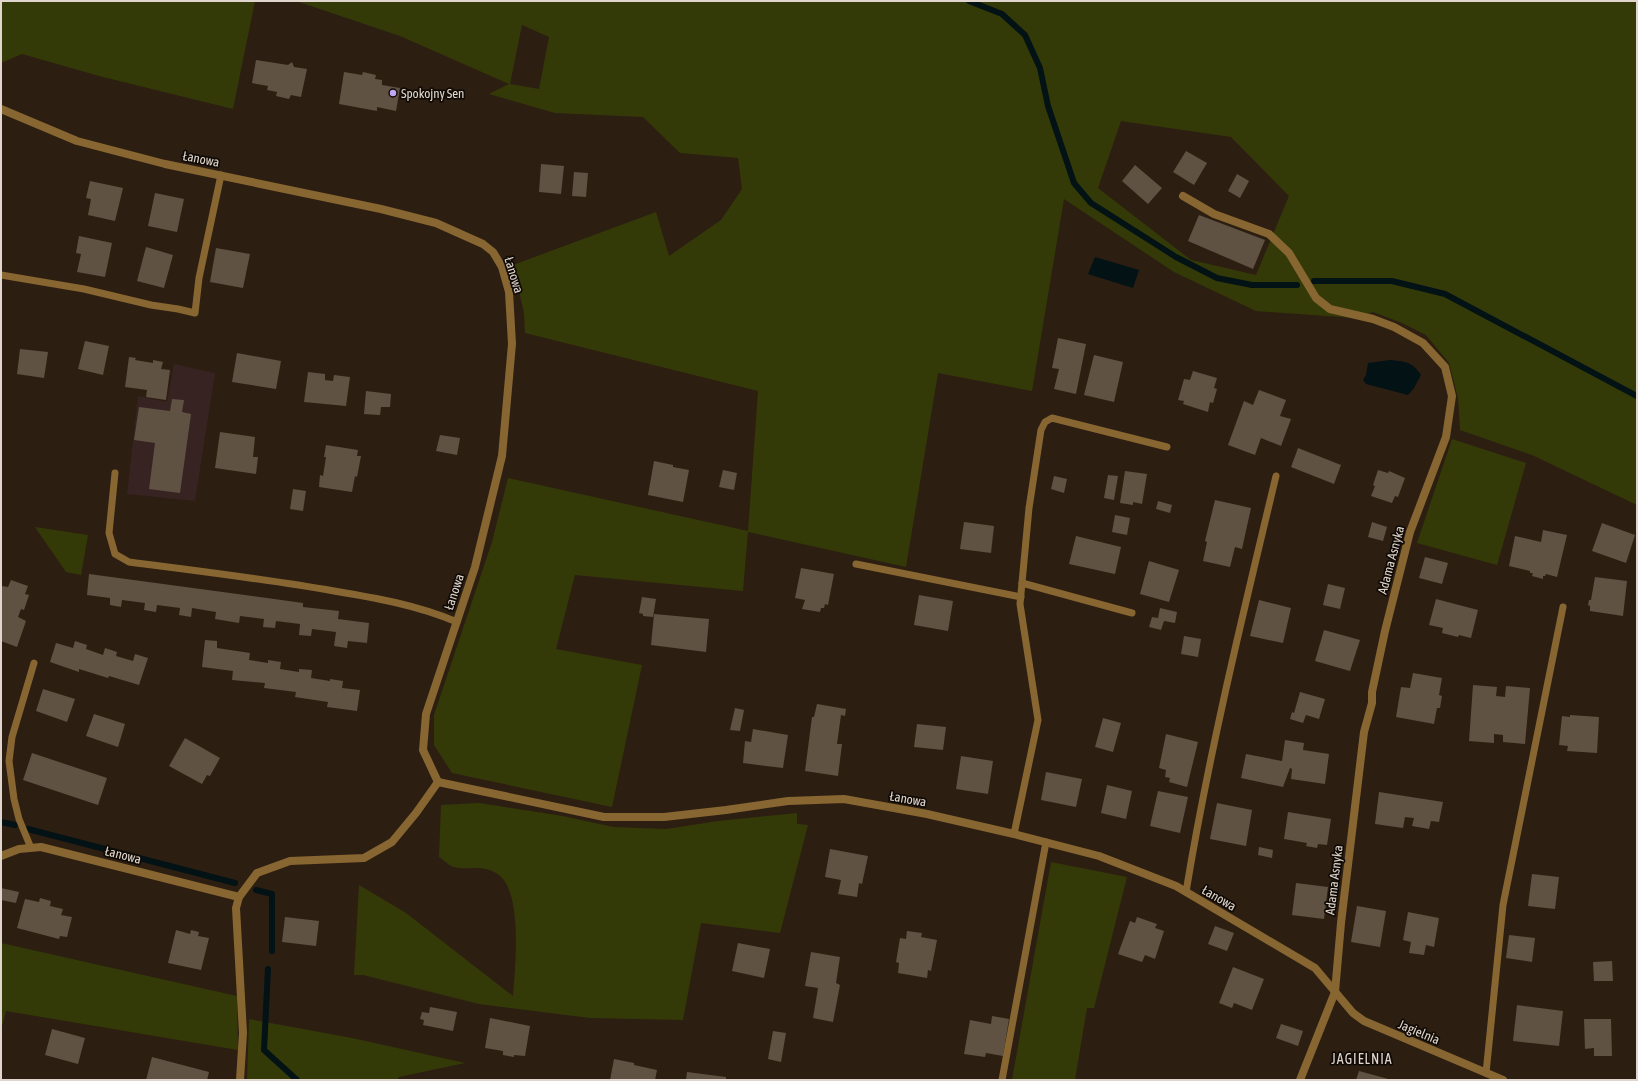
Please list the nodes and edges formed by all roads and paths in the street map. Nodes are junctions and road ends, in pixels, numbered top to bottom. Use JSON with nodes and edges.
{"nodes":[{"id":1,"x":1,"y":109,"type":"edge"},
{"id":2,"x":221,"y":175,"type":"junction"},
{"id":3,"x":1183,"y":196,"type":"dead end"},
{"id":4,"x":1,"y":275,"type":"edge"},
{"id":5,"x":1167,"y":447,"type":"dead end"},
{"id":6,"x":115,"y":473,"type":"dead end"},
{"id":7,"x":1276,"y":476,"type":"dead end"},
{"id":8,"x":856,"y":564,"type":"dead end"},
{"id":9,"x":1022,"y":583,"type":"junction"},
{"id":10,"x":1021,"y":597,"type":"junction"},
{"id":11,"x":1563,"y":607,"type":"dead end"},
{"id":12,"x":1132,"y":613,"type":"dead end"},
{"id":13,"x":457,"y":622,"type":"junction"},
{"id":14,"x":34,"y":663,"type":"dead end"},
{"id":15,"x":438,"y":782,"type":"junction"},
{"id":16,"x":1014,"y":834,"type":"junction"},
{"id":17,"x":1046,"y":842,"type":"junction"},
{"id":18,"x":31,"y":848,"type":"junction"},
{"id":19,"x":1,"y":856,"type":"edge"},
{"id":20,"x":1186,"y":892,"type":"junction"},
{"id":21,"x":239,"y":897,"type":"junction"},
{"id":22,"x":1334,"y":992,"type":"junction"},
{"id":23,"x":1486,"y":1073,"type":"junction"},
{"id":24,"x":240,"y":1080,"type":"edge"},
{"id":25,"x":1002,"y":1080,"type":"edge"},
{"id":26,"x":1300,"y":1080,"type":"edge"},
{"id":27,"x":1504,"y":1080,"type":"edge"}],
"edges":[{"from":1,"to":2,"type":"street","name":"Łanowa"},
{"from":2,"to":4,"type":"lane"},
{"from":2,"to":13,"type":"street","name":"Łanowa"},
{"from":3,"to":22,"type":"street","name":"Adama Asnyka"},
{"from":5,"to":9,"type":"lane"},
{"from":6,"to":13,"type":"lane"},
{"from":7,"to":20,"type":"lane"},
{"from":8,"to":10,"type":"lane"},
{"from":9,"to":10,"type":"lane"},
{"from":9,"to":12,"type":"lane"},
{"from":10,"to":16,"type":"lane"},
{"from":11,"to":23,"type":"lane"},
{"from":13,"to":15,"type":"street","name":"Łanowa"},
{"from":14,"to":18,"type":"lane"},
{"from":15,"to":16,"type":"street","name":"Łanowa"},
{"from":15,"to":21,"type":"street"},
{"from":16,"to":17,"type":"street","name":"Łanowa"},
{"from":17,"to":20,"type":"street","name":"Łanowa"},
{"from":17,"to":25,"type":"lane"},
{"from":18,"to":19,"type":"street","name":"Łanowa"},
{"from":18,"to":21,"type":"street","name":"Łanowa"},
{"from":20,"to":22,"type":"street","name":"Łanowa"},
{"from":21,"to":24,"type":"street"},
{"from":22,"to":23,"type":"street","name":"Jagielnia"},
{"from":22,"to":26,"type":"street","name":"Adama Asnyka"},
{"from":23,"to":27,"type":"street","name":"Jagielnia"}]}
